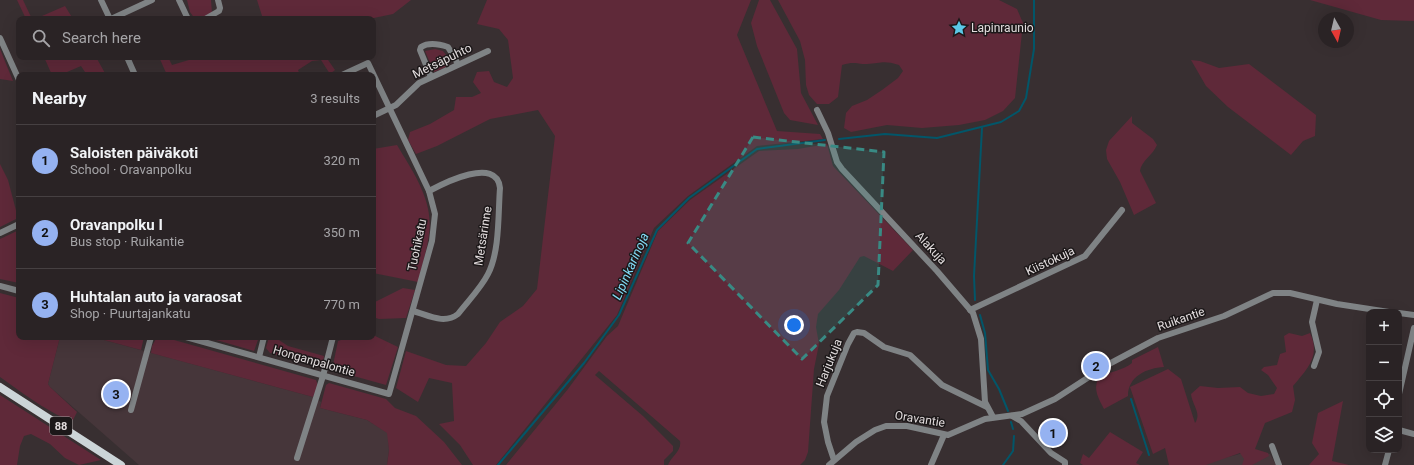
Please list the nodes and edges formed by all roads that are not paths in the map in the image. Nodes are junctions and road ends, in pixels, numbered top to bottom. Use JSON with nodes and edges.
{"nodes":[{"id":1,"x":101,"y":0,"type":"edge"},
{"id":2,"x":152,"y":0,"type":"edge"},
{"id":3,"x":180,"y":0,"type":"edge"},
{"id":4,"x":218,"y":0,"type":"edge"},
{"id":5,"x":109,"y":16,"type":"edge"},
{"id":6,"x":117,"y":16,"type":"edge"},
{"id":7,"x":187,"y":16,"type":"edge"},
{"id":8,"x":210,"y":16,"type":"edge"},
{"id":9,"x":0,"y":38,"type":"edge"},
{"id":10,"x":488,"y":51,"type":"dead end"},
{"id":11,"x":128,"y":60,"type":"edge"},
{"id":12,"x":458,"y":64,"type":"junction"},
{"id":13,"x":134,"y":72,"type":"edge"},
{"id":14,"x":348,"y":72,"type":"edge"},
{"id":15,"x":372,"y":72,"type":"edge"},
{"id":16,"x":16,"y":73,"type":"edge"},
{"id":17,"x":431,"y":77,"type":"junction"},
{"id":18,"x":376,"y":80,"type":"edge"},
{"id":19,"x":390,"y":109,"type":"junction"},
{"id":20,"x":817,"y":110,"type":"dead end"},
{"id":21,"x":376,"y":115,"type":"edge"},
{"id":22,"x":429,"y":191,"type":"junction"},
{"id":23,"x":1122,"y":210,"type":"dead end"},
{"id":24,"x":16,"y":225,"type":"edge"},
{"id":25,"x":0,"y":233,"type":"edge"},
{"id":26,"x":0,"y":286,"type":"edge"},
{"id":27,"x":16,"y":290,"type":"edge"},
{"id":28,"x":1317,"y":300,"type":"junction"},
{"id":29,"x":1371,"y":309,"type":"edge"},
{"id":30,"x":413,"y":310,"type":"junction"},
{"id":31,"x":970,"y":310,"type":"junction"},
{"id":32,"x":1402,"y":313,"type":"edge"},
{"id":33,"x":1414,"y":315,"type":"edge"},
{"id":34,"x":1414,"y":328,"type":"edge"},
{"id":35,"x":150,"y":340,"type":"edge"},
{"id":36,"x":197,"y":340,"type":"edge"},
{"id":37,"x":263,"y":340,"type":"edge"},
{"id":38,"x":332,"y":340,"type":"edge"},
{"id":39,"x":259,"y":357,"type":"junction"},
{"id":40,"x":1314,"y":366,"type":"dead end"},
{"id":41,"x":323,"y":376,"type":"junction"},
{"id":42,"x":1402,"y":381,"type":"edge"},
{"id":43,"x":0,"y":387,"type":"edge"},
{"id":44,"x":389,"y":394,"type":"joint"},
{"id":45,"x":986,"y":407,"type":"junction"},
{"id":46,"x":131,"y":410,"type":"dead end"},
{"id":47,"x":1012,"y":416,"type":"junction"},
{"id":48,"x":993,"y":417,"type":"junction"},
{"id":49,"x":1402,"y":431,"type":"edge"},
{"id":50,"x":1414,"y":434,"type":"edge"},
{"id":51,"x":944,"y":435,"type":"junction"},
{"id":52,"x":1272,"y":446,"type":"dead end"},
{"id":53,"x":1388,"y":453,"type":"edge"},
{"id":54,"x":297,"y":458,"type":"dead end"},
{"id":55,"x":830,"y":464,"type":"edge"},
{"id":56,"x":1065,"y":464,"type":"edge"},
{"id":57,"x":122,"y":465,"type":"edge"},
{"id":58,"x":931,"y":465,"type":"edge"},
{"id":59,"x":1279,"y":465,"type":"edge"},
{"id":60,"x":1385,"y":465,"type":"edge"}],
"edges":[{"from":1,"to":5,"type":"street"},
{"from":2,"to":6,"type":"street"},
{"from":3,"to":7,"type":"street"},
{"from":4,"to":8,"type":"street"},
{"from":9,"to":16,"type":"street"},
{"from":10,"to":12,"type":"street","name":"Metsäpuhto"},
{"from":11,"to":13,"type":"street"},
{"from":12,"to":17,"type":"street","name":"Metsäpuhto"},
{"from":12,"to":17,"type":"street"},
{"from":14,"to":15,"type":"street","name":"Tuohikatu"},
{"from":17,"to":19,"type":"street","name":"Metsäpuhto"},
{"from":18,"to":19,"type":"street","name":"Tuohikatu"},
{"from":19,"to":21,"type":"street","name":"Metsäpuhto"},
{"from":19,"to":22,"type":"street","name":"Tuohikatu"},
{"from":20,"to":31,"type":"street","name":"Alakuja"},
{"from":22,"to":30,"type":"street","name":"Tuohikatu"},
{"from":22,"to":30,"type":"street","name":"Metsärinne"},
{"from":23,"to":31,"type":"street","name":"Kiistokuja"},
{"from":24,"to":25,"type":"street"},
{"from":26,"to":27,"type":"street"},
{"from":28,"to":29,"type":"street","name":"Ruikantie"},
{"from":28,"to":40,"type":"street"},
{"from":28,"to":47,"type":"street","name":"Ruikantie"},
{"from":30,"to":44,"type":"street","name":"Tuohikatu"},
{"from":31,"to":45,"type":"street","name":"Alakuja"},
{"from":32,"to":33,"type":"street"},
{"from":34,"to":42,"type":"street"},
{"from":35,"to":46,"type":"street"},
{"from":36,"to":39,"type":"street","name":"Honganpalontie"},
{"from":37,"to":39,"type":"street"},
{"from":38,"to":41,"type":"street"},
{"from":39,"to":41,"type":"street","name":"Honganpalontie"},
{"from":41,"to":44,"type":"street","name":"Honganpalontie"},
{"from":41,"to":54,"type":"street"},
{"from":43,"to":57,"type":"main road","number":"88"},
{"from":45,"to":48,"type":"street"},
{"from":45,"to":55,"type":"street","name":"Harjukuja"},
{"from":47,"to":48,"type":"street","name":"Ruikantie"},
{"from":47,"to":56,"type":"street"},
{"from":48,"to":51,"type":"street","name":"Oravantie"},
{"from":49,"to":50,"type":"street"},
{"from":51,"to":55,"type":"street","name":"Oravantie"},
{"from":51,"to":58,"type":"street"},
{"from":52,"to":59,"type":"street"},
{"from":53,"to":60,"type":"street"}]}
